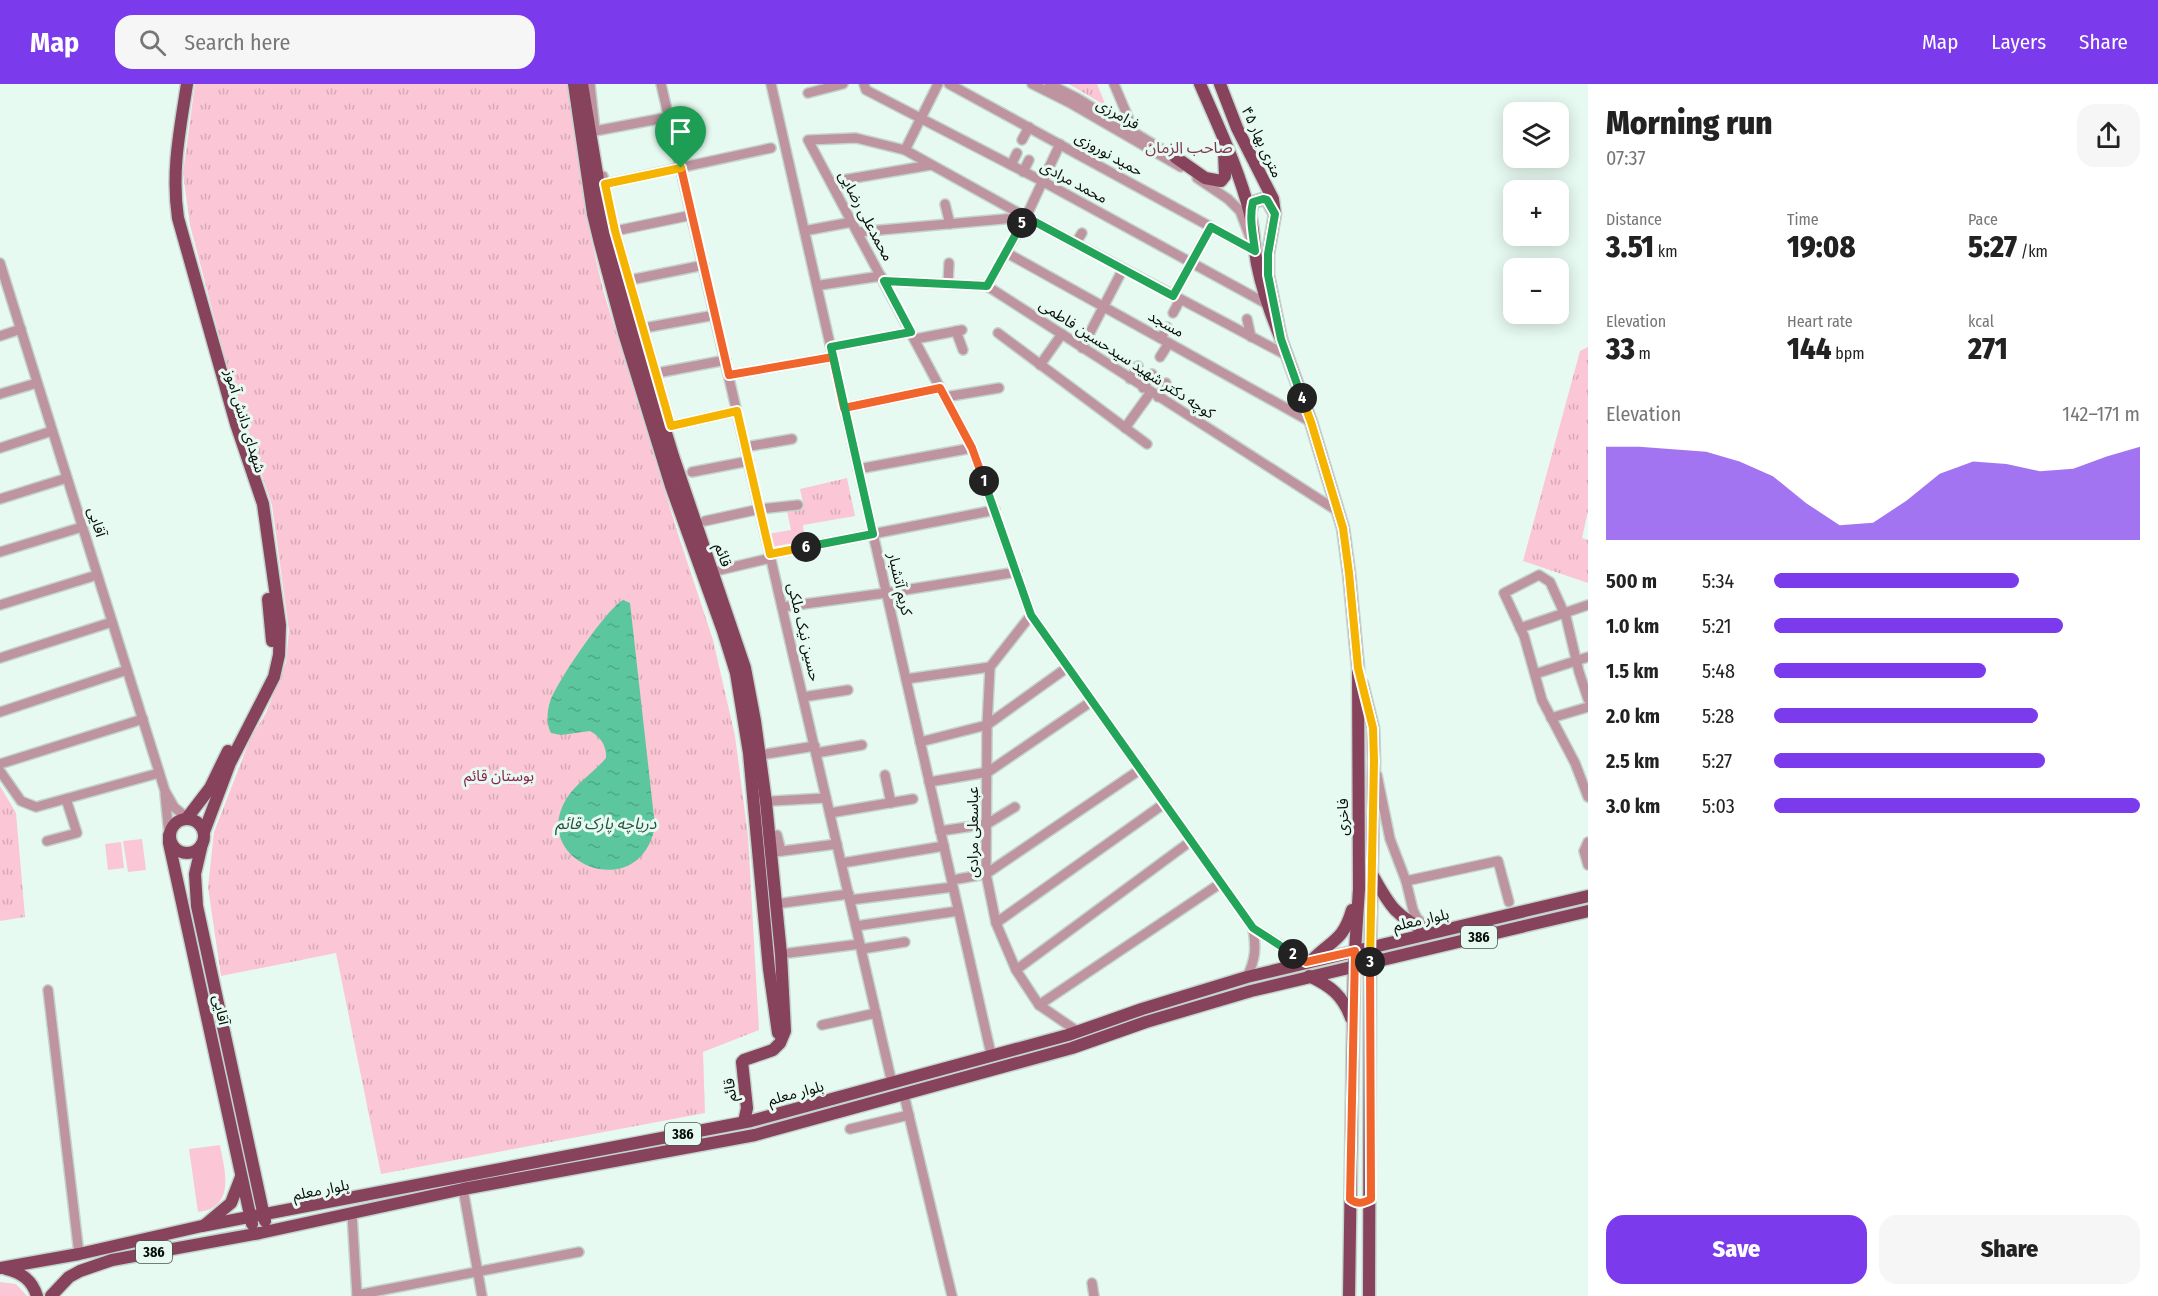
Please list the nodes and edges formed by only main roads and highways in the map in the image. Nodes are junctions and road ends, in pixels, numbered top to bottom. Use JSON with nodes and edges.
{"nodes":[{"id":1,"x":180,"y":84,"type":"edge"},
{"id":2,"x":187,"y":84,"type":"edge"},
{"id":3,"x":574,"y":84,"type":"edge"},
{"id":4,"x":582,"y":84,"type":"edge"},
{"id":5,"x":1200,"y":84,"type":"edge"},
{"id":6,"x":1220,"y":84,"type":"edge"},
{"id":7,"x":1222,"y":134,"type":"junction"},
{"id":8,"x":1175,"y":157,"type":"road end"},
{"id":9,"x":1275,"y":214,"type":"junction"},
{"id":10,"x":1250,"y":215,"type":"junction"},
{"id":11,"x":1281,"y":339,"type":"junction"},
{"id":12,"x":1358,"y":668,"type":"junction"},
{"id":13,"x":227,"y":761,"type":"junction"},
{"id":14,"x":187,"y":818,"type":"junction"},
{"id":15,"x":169,"y":835,"type":"junction"},
{"id":16,"x":203,"y":838,"type":"junction"},
{"id":17,"x":1372,"y":872,"type":"junction"},
{"id":18,"x":1359,"y":889,"type":"junction"},
{"id":19,"x":1588,"y":896,"type":"edge"},
{"id":20,"x":1588,"y":911,"type":"edge"},
{"id":21,"x":1432,"y":933,"type":"junction"},
{"id":22,"x":1371,"y":947,"type":"junction"},
{"id":23,"x":1355,"y":951,"type":"junction"},
{"id":24,"x":1308,"y":962,"type":"junction"},
{"id":25,"x":1370,"y":962,"type":"junction"},
{"id":26,"x":1354,"y":966,"type":"junction"},
{"id":27,"x":1309,"y":976,"type":"junction"},
{"id":28,"x":1354,"y":1027,"type":"junction"},
{"id":29,"x":780,"y":1043,"type":"junction"},
{"id":30,"x":744,"y":1122,"type":"junction"},
{"id":31,"x":242,"y":1173,"type":"junction"},
{"id":32,"x":259,"y":1197,"type":"junction"},
{"id":33,"x":1350,"y":1199,"type":"junction"},
{"id":34,"x":1371,"y":1199,"type":"junction"},
{"id":35,"x":281,"y":1213,"type":"junction"},
{"id":36,"x":257,"y":1217,"type":"junction"},
{"id":37,"x":1371,"y":1218,"type":"junction"},
{"id":38,"x":1350,"y":1219,"type":"junction"},
{"id":39,"x":202,"y":1226,"type":"junction"},
{"id":40,"x":260,"y":1232,"type":"junction"},
{"id":41,"x":1350,"y":1236,"type":"junction"},
{"id":42,"x":1370,"y":1237,"type":"junction"},
{"id":43,"x":0,"y":1269,"type":"edge"},
{"id":44,"x":38,"y":1296,"type":"edge"},
{"id":45,"x":51,"y":1296,"type":"edge"},
{"id":46,"x":1349,"y":1296,"type":"edge"},
{"id":47,"x":1369,"y":1296,"type":"edge"}],
"edges":[{"from":1,"to":13,"type":"main road","name":"شهدای دانش آموز"},
{"from":2,"to":13,"type":"main road"},
{"from":3,"to":29,"type":"main road","name":"قائم"},
{"from":4,"to":29,"type":"main road","name":"قائم"},
{"from":5,"to":7,"type":"main road"},
{"from":6,"to":9,"type":"main road","name":"۴۵ متری بهار"},
{"from":7,"to":8,"type":"main road"},
{"from":7,"to":10,"type":"main road"},
{"from":9,"to":10,"type":"main road"},
{"from":9,"to":11,"type":"main road","name":"فاخری"},
{"from":10,"to":11,"type":"main road","name":"فاخری"},
{"from":11,"to":12,"type":"main road","name":"فاخری"},
{"from":12,"to":17,"type":"main road","name":"فاخری"},
{"from":12,"to":18,"type":"main road","name":"فاخری"},
{"from":13,"to":14,"type":"main road"},
{"from":13,"to":16,"type":"main road","name":"آقایی"},
{"from":14,"to":15,"type":"main road"},
{"from":14,"to":16,"type":"main road"},
{"from":15,"to":16,"type":"main road"},
{"from":15,"to":31,"type":"main road","name":"آقایی"},
{"from":16,"to":32,"type":"main road","name":"آقایی"},
{"from":17,"to":21,"type":"main road"},
{"from":17,"to":22,"type":"main road","name":"فاخری"},
{"from":18,"to":23,"type":"main road","name":"فاخری"},
{"from":18,"to":24,"type":"main road"},
{"from":19,"to":21,"type":"main road","name":"بلوار معلم","number":"386"},
{"from":20,"to":25,"type":"main road","name":"بلوار معلم","number":"386"},
{"from":21,"to":22,"type":"main road","name":"بلوار معلم","number":"386"},
{"from":22,"to":23,"type":"main road","name":"بلوار معلم","number":"386"},
{"from":22,"to":25,"type":"main road","name":"فاخری"},
{"from":23,"to":24,"type":"main road","name":"بلوار معلم","number":"386"},
{"from":23,"to":26,"type":"main road","name":"فاخری"},
{"from":24,"to":30,"type":"main road","name":"بلوار معلم","number":"386"},
{"from":25,"to":26,"type":"main road","name":"بلوار معلم","number":"386"},
{"from":25,"to":34,"type":"main road","name":"فاخری"},
{"from":26,"to":27,"type":"main road","name":"بلوار معلم","number":"386"},
{"from":26,"to":28,"type":"main road","name":"فاخری"},
{"from":27,"to":28,"type":"main road"},
{"from":27,"to":40,"type":"main road","name":"بلوار معلم","number":"386"},
{"from":28,"to":33,"type":"main road","name":"فاخری"},
{"from":29,"to":30,"type":"main road","name":"قائم"},
{"from":30,"to":35,"type":"main road","name":"بلوار معلم","number":"386"},
{"from":31,"to":36,"type":"main road","name":"آقایی"},
{"from":31,"to":39,"type":"main road"},
{"from":32,"to":35,"type":"main road"},
{"from":32,"to":36,"type":"main road","name":"آقایی"},
{"from":33,"to":34,"type":"main road"},
{"from":33,"to":38,"type":"main road","name":"فاخری"},
{"from":34,"to":37,"type":"main road","name":"فاخری"},
{"from":35,"to":36,"type":"main road","name":"بلوار معلم","number":"386"},
{"from":36,"to":39,"type":"main road","name":"بلوار معلم","number":"386"},
{"from":36,"to":40,"type":"main road","name":"آقایی"},
{"from":37,"to":38,"type":"main road"},
{"from":37,"to":42,"type":"main road","name":"فاخری"},
{"from":38,"to":41,"type":"main road","name":"فاخری"},
{"from":39,"to":43,"type":"main road","name":"بلوار معلم","number":"386"},
{"from":40,"to":45,"type":"main road","name":"بلوار معلم","number":"386"},
{"from":41,"to":42,"type":"main road"},
{"from":41,"to":46,"type":"main road","name":"فاخری"},
{"from":42,"to":47,"type":"main road","name":"فاخری"},
{"from":43,"to":44,"type":"main road"}]}
